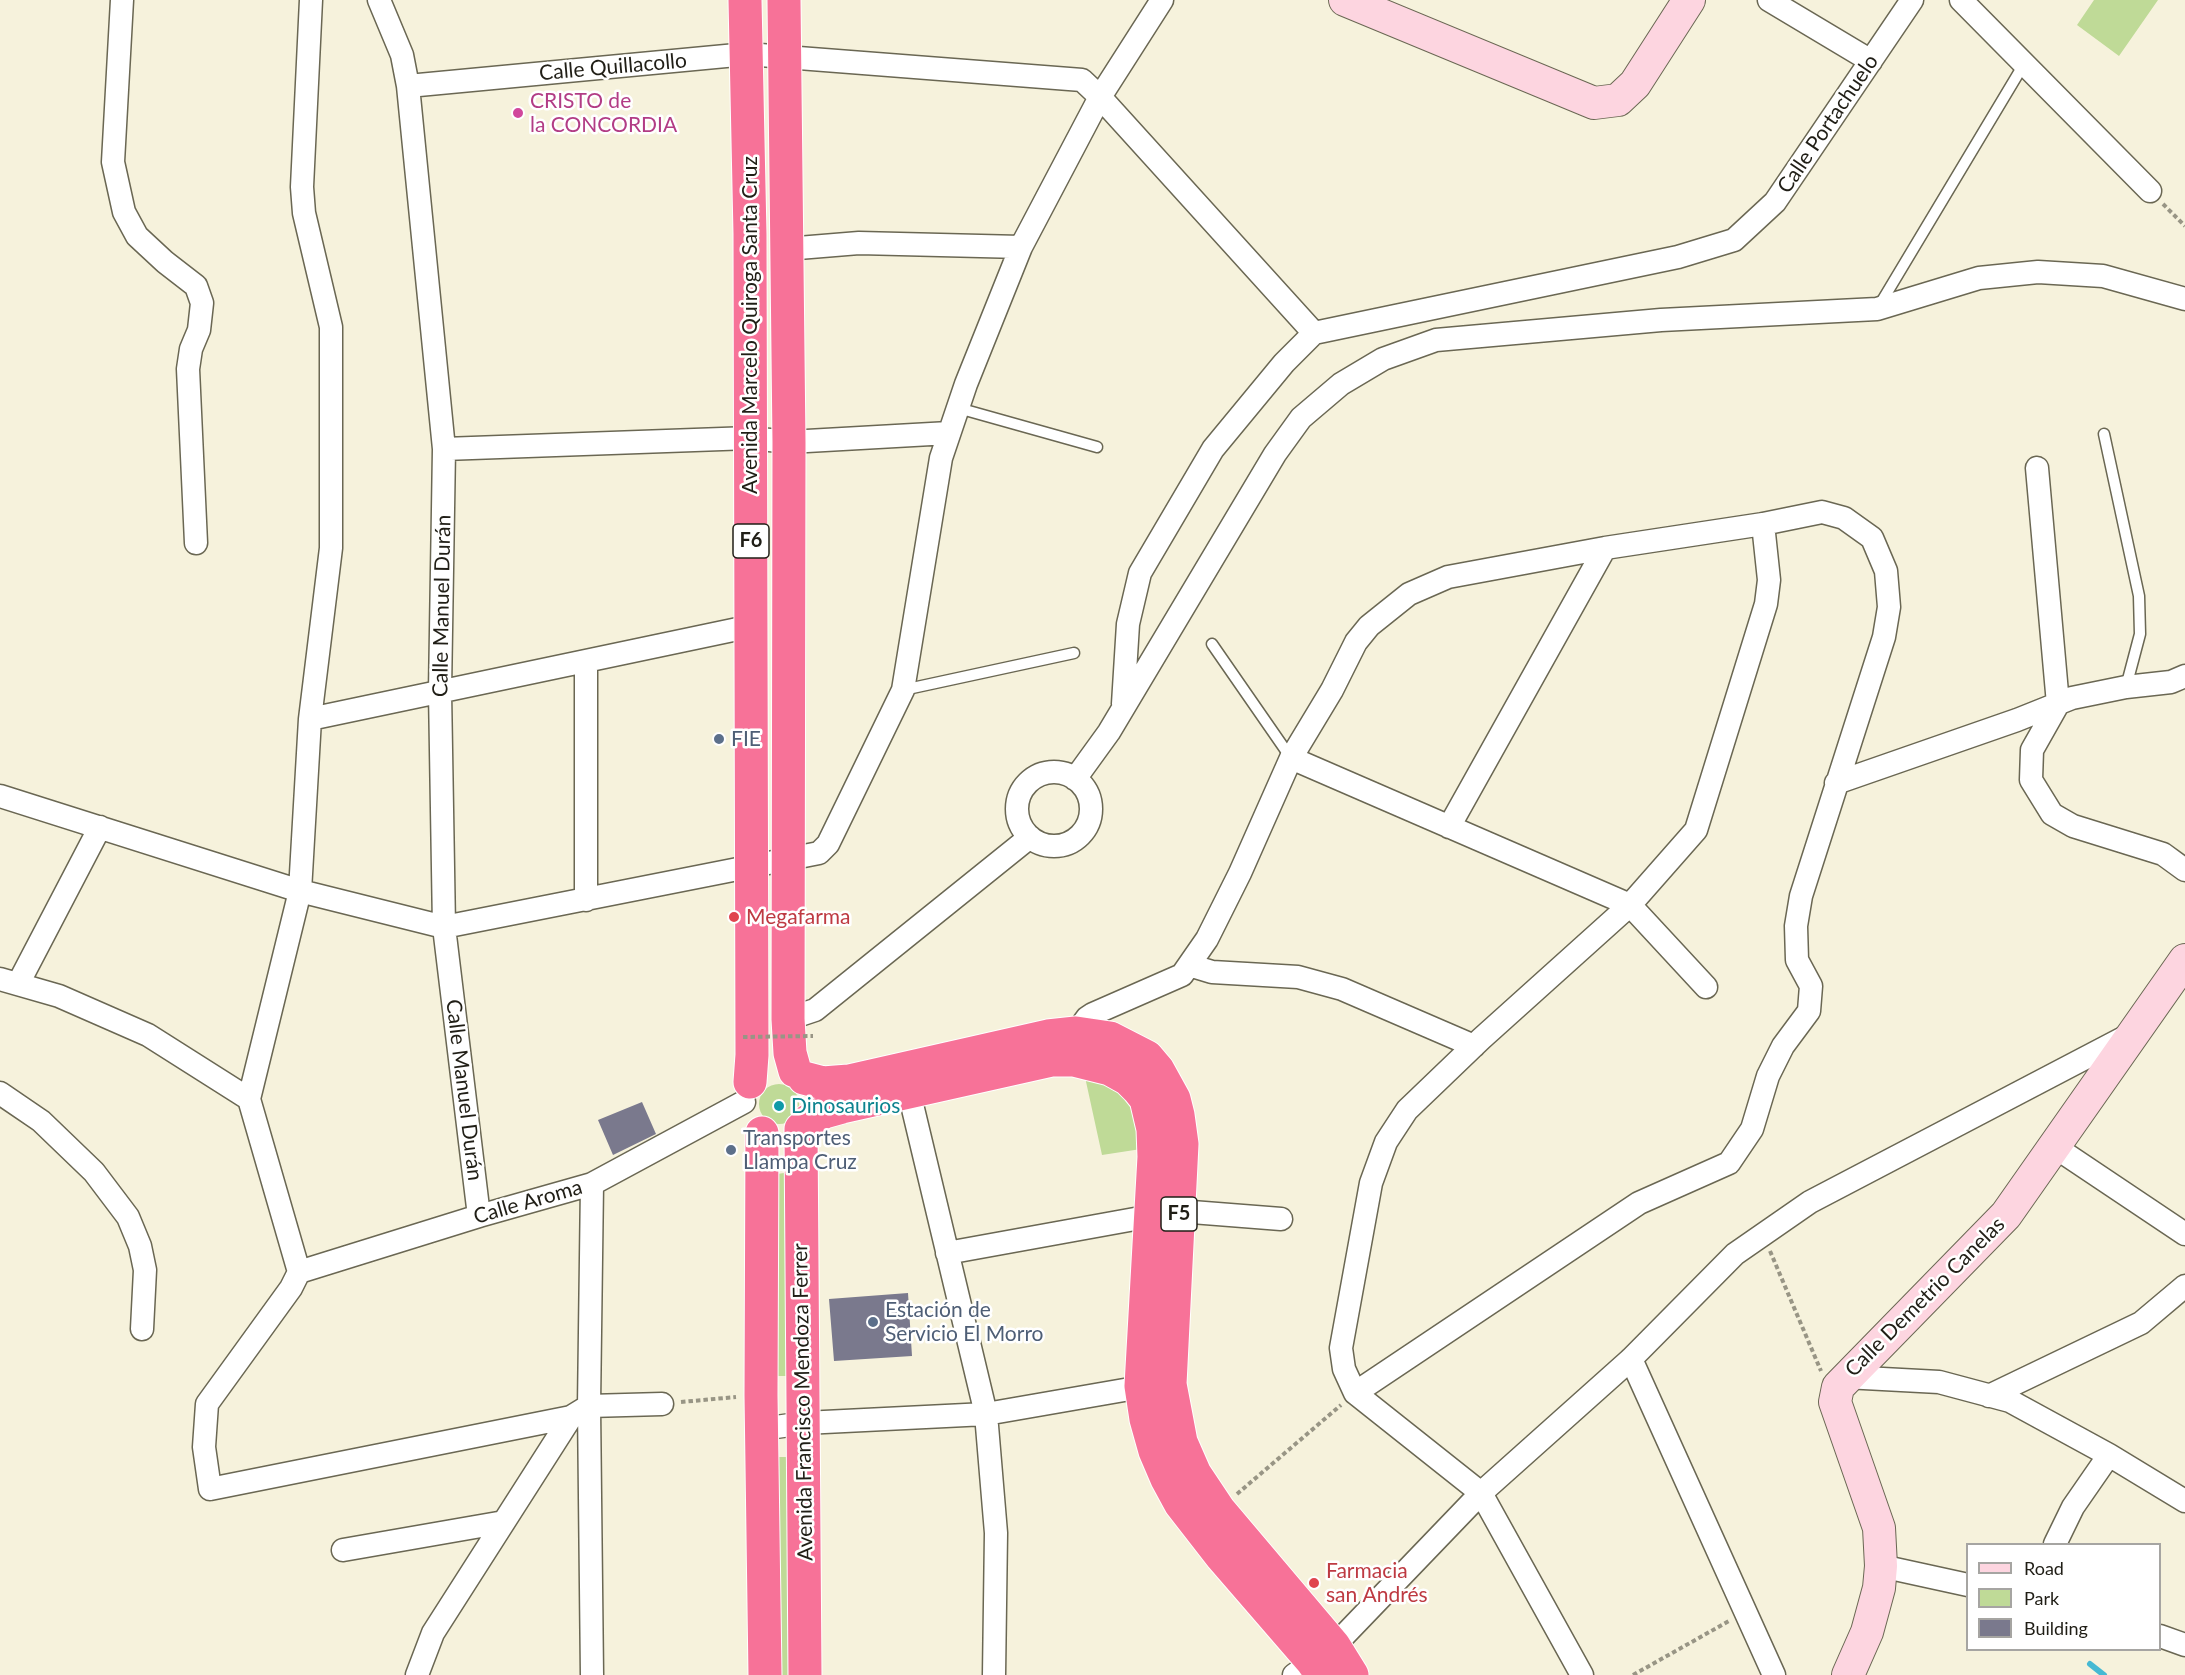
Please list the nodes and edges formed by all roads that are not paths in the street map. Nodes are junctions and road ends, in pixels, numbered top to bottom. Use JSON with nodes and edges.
{"nodes":[{"id":1,"x":122,"y":0,"type":"edge"},
{"id":2,"x":311,"y":0,"type":"edge"},
{"id":3,"x":379,"y":0,"type":"edge"},
{"id":4,"x":745,"y":0,"type":"edge"},
{"id":5,"x":784,"y":0,"type":"edge"},
{"id":6,"x":1162,"y":0,"type":"edge"},
{"id":7,"x":1345,"y":0,"type":"edge"},
{"id":8,"x":1689,"y":0,"type":"edge"},
{"id":9,"x":1769,"y":0,"type":"edge"},
{"id":10,"x":1912,"y":0,"type":"edge"},
{"id":11,"x":1960,"y":0,"type":"edge"},
{"id":12,"x":747,"y":54,"type":"junction"},
{"id":13,"x":786,"y":56,"type":"junction"},
{"id":14,"x":1871,"y":61,"type":"junction"},
{"id":15,"x":2024,"y":64,"type":"junction"},
{"id":16,"x":408,"y":86,"type":"junction"},
{"id":17,"x":1100,"y":97,"type":"junction"},
{"id":18,"x":2150,"y":191,"type":"road end"},
{"id":19,"x":1022,"y":247,"type":"junction"},
{"id":20,"x":786,"y":249,"type":"junction"},
{"id":21,"x":2185,"y":298,"type":"edge"},
{"id":22,"x":1877,"y":309,"type":"junction"},
{"id":23,"x":1314,"y":333,"type":"junction"},
{"id":24,"x":958,"y":408,"type":"junction"},
{"id":25,"x":949,"y":433,"type":"junction"},
{"id":26,"x":2104,"y":434,"type":"dead end"},
{"id":27,"x":750,"y":438,"type":"junction"},
{"id":28,"x":789,"y":442,"type":"junction"},
{"id":29,"x":1097,"y":447,"type":"dead end"},
{"id":30,"x":444,"y":449,"type":"junction"},
{"id":31,"x":2037,"y":468,"type":"dead end"},
{"id":32,"x":1763,"y":524,"type":"junction"},
{"id":33,"x":196,"y":543,"type":"dead end"},
{"id":34,"x":1605,"y":548,"type":"junction"},
{"id":35,"x":752,"y":626,"type":"junction"},
{"id":36,"x":1212,"y":644,"type":"dead end"},
{"id":37,"x":1074,"y":653,"type":"dead end"},
{"id":38,"x":586,"y":662,"type":"junction"},
{"id":39,"x":2185,"y":676,"type":"edge"},
{"id":40,"x":2126,"y":687,"type":"junction"},
{"id":41,"x":903,"y":690,"type":"junction"},
{"id":42,"x":440,"y":691,"type":"junction"},
{"id":43,"x":2058,"y":704,"type":"junction"},
{"id":44,"x":1123,"y":709,"type":"junction"},
{"id":45,"x":310,"y":719,"type":"junction"},
{"id":46,"x":1292,"y":758,"type":"junction"},
{"id":47,"x":1075,"y":779,"type":"junction"},
{"id":48,"x":1836,"y":783,"type":"junction"},
{"id":49,"x":0,"y":796,"type":"edge"},
{"id":50,"x":1449,"y":826,"type":"junction"},
{"id":51,"x":100,"y":827,"type":"junction"},
{"id":52,"x":1030,"y":837,"type":"junction"},
{"id":53,"x":789,"y":860,"type":"junction"},
{"id":54,"x":751,"y":868,"type":"junction"},
{"id":55,"x":2185,"y":870,"type":"edge"},
{"id":56,"x":300,"y":891,"type":"junction"},
{"id":57,"x":586,"y":900,"type":"junction"},
{"id":58,"x":1630,"y":905,"type":"junction"},
{"id":59,"x":444,"y":927,"type":"junction"},
{"id":60,"x":2185,"y":960,"type":"edge"},
{"id":61,"x":1189,"y":965,"type":"junction"},
{"id":62,"x":9,"y":981,"type":"edge"},
{"id":63,"x":1706,"y":987,"type":"dead end"},
{"id":64,"x":801,"y":1028,"type":"junction"},
{"id":65,"x":2135,"y":1031,"type":"junction"},
{"id":66,"x":1059,"y":1043,"type":"junction"},
{"id":67,"x":1474,"y":1046,"type":"junction"},
{"id":68,"x":799,"y":1075,"type":"junction"},
{"id":69,"x":747,"y":1092,"type":"junction"},
{"id":70,"x":909,"y":1092,"type":"junction"},
{"id":71,"x":0,"y":1093,"type":"edge"},
{"id":72,"x":249,"y":1099,"type":"junction"},
{"id":73,"x":804,"y":1125,"type":"junction"},
{"id":74,"x":762,"y":1133,"type":"junction"},
{"id":75,"x":2055,"y":1147,"type":"junction"},
{"id":76,"x":592,"y":1184,"type":"junction"},
{"id":77,"x":1165,"y":1213,"type":"junction"},
{"id":78,"x":479,"y":1216,"type":"junction"},
{"id":79,"x":1281,"y":1219,"type":"dead end"},
{"id":80,"x":2185,"y":1234,"type":"edge"},
{"id":81,"x":947,"y":1253,"type":"junction"},
{"id":82,"x":299,"y":1272,"type":"junction"},
{"id":83,"x":2185,"y":1286,"type":"edge"},
{"id":84,"x":142,"y":1329,"type":"dead end"},
{"id":85,"x":1631,"y":1359,"type":"junction"},
{"id":86,"x":1155,"y":1385,"type":"junction"},
{"id":87,"x":1840,"y":1390,"type":"junction"},
{"id":88,"x":1355,"y":1392,"type":"junction"},
{"id":89,"x":1989,"y":1396,"type":"junction"},
{"id":90,"x":662,"y":1404,"type":"road end"},
{"id":91,"x":580,"y":1411,"type":"junction"},
{"id":92,"x":986,"y":1414,"type":"junction"},
{"id":93,"x":804,"y":1423,"type":"junction"},
{"id":94,"x":762,"y":1429,"type":"junction"},
{"id":95,"x":2109,"y":1455,"type":"junction"},
{"id":96,"x":1481,"y":1493,"type":"junction"},
{"id":97,"x":2185,"y":1501,"type":"edge"},
{"id":98,"x":504,"y":1522,"type":"junction"},
{"id":99,"x":2056,"y":1543,"type":"edge"},
{"id":100,"x":343,"y":1550,"type":"dead end"},
{"id":101,"x":1881,"y":1566,"type":"junction"},
{"id":102,"x":1966,"y":1585,"type":"edge"},
{"id":103,"x":2161,"y":1636,"type":"edge"},
{"id":104,"x":2185,"y":1645,"type":"edge"},
{"id":105,"x":1316,"y":1664,"type":"edge"},
{"id":106,"x":417,"y":1675,"type":"edge"},
{"id":107,"x":592,"y":1675,"type":"edge"},
{"id":108,"x":765,"y":1675,"type":"edge"},
{"id":109,"x":805,"y":1675,"type":"edge"},
{"id":110,"x":994,"y":1675,"type":"edge"},
{"id":111,"x":1352,"y":1675,"type":"edge"},
{"id":112,"x":1582,"y":1675,"type":"edge"},
{"id":113,"x":1774,"y":1675,"type":"edge"},
{"id":114,"x":1848,"y":1675,"type":"edge"}],
"edges":[{"from":1,"to":33,"type":"street"},
{"from":2,"to":45,"type":"street"},
{"from":3,"to":16,"type":"street","name":"Calle Manuel Durán"},
{"from":4,"to":12,"type":"highway","name":"Avenida Marcelo Quiroga Santa Cruz","number":"F6"},
{"from":5,"to":13,"type":"highway","name":"Avenida Marcelo Quiroga Santa Cruz","number":"F6"},
{"from":6,"to":17,"type":"street"},
{"from":7,"to":8,"type":"street"},
{"from":9,"to":14,"type":"street"},
{"from":10,"to":14,"type":"street","name":"Calle Portachuelo"},
{"from":11,"to":15,"type":"street"},
{"from":12,"to":13,"type":"street","name":"Calle Quillacollo"},
{"from":12,"to":16,"type":"street","name":"Calle Quillacollo"},
{"from":12,"to":27,"type":"highway","name":"Avenida Marcelo Quiroga Santa Cruz","number":"F6"},
{"from":13,"to":17,"type":"street","name":"Calle Quillacollo"},
{"from":13,"to":20,"type":"highway","name":"Avenida Marcelo Quiroga Santa Cruz","number":"F6"},
{"from":14,"to":23,"type":"street","name":"Calle Portachuelo"},
{"from":15,"to":18,"type":"street"},
{"from":15,"to":22,"type":"lane"},
{"from":16,"to":30,"type":"street","name":"Calle Manuel Durán"},
{"from":17,"to":19,"type":"street"},
{"from":17,"to":23,"type":"street","name":"Calle Quillacollo"},
{"from":19,"to":20,"type":"street"},
{"from":19,"to":24,"type":"street"},
{"from":20,"to":28,"type":"highway","name":"Avenida Marcelo Quiroga Santa Cruz","number":"F6"},
{"from":21,"to":22,"type":"street"},
{"from":22,"to":44,"type":"street"},
{"from":23,"to":44,"type":"street"},
{"from":24,"to":25,"type":"street"},
{"from":24,"to":29,"type":"lane"},
{"from":25,"to":28,"type":"street"},
{"from":25,"to":41,"type":"street"},
{"from":26,"to":40,"type":"lane"},
{"from":27,"to":28,"type":"street"},
{"from":27,"to":30,"type":"street"},
{"from":27,"to":35,"type":"highway","name":"Avenida Marcelo Quiroga Santa Cruz","number":"F6"},
{"from":28,"to":53,"type":"highway","name":"Avenida Marcelo Quiroga Santa Cruz","number":"F6"},
{"from":30,"to":42,"type":"street","name":"Calle Manuel Durán"},
{"from":31,"to":43,"type":"street"},
{"from":32,"to":34,"type":"street"},
{"from":32,"to":48,"type":"street"},
{"from":32,"to":58,"type":"street"},
{"from":34,"to":46,"type":"street"},
{"from":34,"to":50,"type":"street"},
{"from":35,"to":38,"type":"street"},
{"from":35,"to":54,"type":"highway","name":"Avenida Marcelo Quiroga Santa Cruz","number":"F6"},
{"from":36,"to":46,"type":"lane"},
{"from":37,"to":41,"type":"lane"},
{"from":38,"to":42,"type":"street"},
{"from":38,"to":57,"type":"street"},
{"from":39,"to":40,"type":"street"},
{"from":40,"to":43,"type":"street"},
{"from":41,"to":53,"type":"street"},
{"from":42,"to":45,"type":"street"},
{"from":42,"to":59,"type":"street","name":"Calle Manuel Durán"},
{"from":43,"to":48,"type":"street"},
{"from":43,"to":55,"type":"street"},
{"from":44,"to":47,"type":"street"},
{"from":45,"to":56,"type":"street"},
{"from":46,"to":50,"type":"street"},
{"from":46,"to":61,"type":"street"},
{"from":47,"to":52,"type":"street"},
{"from":47,"to":52,"type":"street"},
{"from":48,"to":88,"type":"street"},
{"from":49,"to":51,"type":"street"},
{"from":50,"to":58,"type":"street"},
{"from":51,"to":56,"type":"street"},
{"from":51,"to":62,"type":"street"},
{"from":52,"to":64,"type":"street"},
{"from":53,"to":54,"type":"street"},
{"from":53,"to":64,"type":"highway","name":"Avenida Marcelo Quiroga Santa Cruz","number":"F6"},
{"from":54,"to":57,"type":"street"},
{"from":54,"to":69,"type":"highway","name":"Avenida Marcelo Quiroga Santa Cruz","number":"F6"},
{"from":56,"to":59,"type":"street"},
{"from":56,"to":72,"type":"street"},
{"from":57,"to":59,"type":"street"},
{"from":58,"to":63,"type":"street"},
{"from":58,"to":67,"type":"street"},
{"from":59,"to":78,"type":"street","name":"Calle Manuel Durán"},
{"from":60,"to":65,"type":"street","name":"Calle Demetrio Canelas"},
{"from":61,"to":66,"type":"street"},
{"from":61,"to":67,"type":"street"},
{"from":62,"to":72,"type":"street"},
{"from":64,"to":68,"type":"highway","name":"Avenida Marcelo Quiroga Santa Cruz","number":"F6"},
{"from":65,"to":75,"type":"street","name":"Calle Demetrio Canelas"},
{"from":65,"to":85,"type":"street"},
{"from":66,"to":68,"type":"highway","number":"F5"},
{"from":66,"to":70,"type":"highway","number":"F5"},
{"from":66,"to":77,"type":"highway","number":"F5"},
{"from":67,"to":88,"type":"street"},
{"from":68,"to":69,"type":"highway","number":"F5"},
{"from":68,"to":73,"type":"highway"},
{"from":69,"to":74,"type":"highway"},
{"from":69,"to":76,"type":"street","name":"Calle Aroma"},
{"from":70,"to":73,"type":"highway","number":"F5"},
{"from":70,"to":81,"type":"street"},
{"from":71,"to":84,"type":"street"},
{"from":72,"to":82,"type":"street"},
{"from":73,"to":74,"type":"highway","number":"F5"},
{"from":73,"to":93,"type":"highway","name":"Avenida Francisco Mendoza Ferrer"},
{"from":74,"to":94,"type":"highway","name":"Avenida Francisco Mendoza Ferrer"},
{"from":75,"to":80,"type":"street"},
{"from":75,"to":87,"type":"street","name":"Calle Demetrio Canelas"},
{"from":76,"to":78,"type":"street","name":"Calle Aroma"},
{"from":76,"to":91,"type":"street"},
{"from":77,"to":79,"type":"street"},
{"from":77,"to":81,"type":"street"},
{"from":77,"to":86,"type":"highway","number":"F5"},
{"from":78,"to":82,"type":"street","name":"Calle Aroma"},
{"from":81,"to":92,"type":"street"},
{"from":82,"to":91,"type":"street"},
{"from":83,"to":89,"type":"street"},
{"from":85,"to":96,"type":"street"},
{"from":85,"to":113,"type":"street"},
{"from":86,"to":92,"type":"street"},
{"from":86,"to":105,"type":"highway","number":"F5"},
{"from":86,"to":105,"type":"highway","number":"F5"},
{"from":87,"to":89,"type":"street"},
{"from":87,"to":101,"type":"street","name":"Calle Demetrio Canelas"},
{"from":88,"to":96,"type":"street"},
{"from":89,"to":95,"type":"street"},
{"from":90,"to":91,"type":"street"},
{"from":91,"to":98,"type":"street"},
{"from":91,"to":107,"type":"street"},
{"from":92,"to":93,"type":"street"},
{"from":92,"to":110,"type":"street"},
{"from":93,"to":94,"type":"street"},
{"from":93,"to":109,"type":"highway","name":"Avenida Francisco Mendoza Ferrer"},
{"from":94,"to":108,"type":"highway","name":"Avenida Francisco Mendoza Ferrer"},
{"from":95,"to":97,"type":"street"},
{"from":95,"to":99,"type":"street"},
{"from":96,"to":105,"type":"street"},
{"from":96,"to":112,"type":"street"},
{"from":98,"to":100,"type":"street"},
{"from":98,"to":106,"type":"street"},
{"from":101,"to":102,"type":"street"},
{"from":101,"to":114,"type":"street","name":"Calle Demetrio Canelas"},
{"from":103,"to":104,"type":"street"},
{"from":105,"to":111,"type":"highway","number":"F5"}]}
